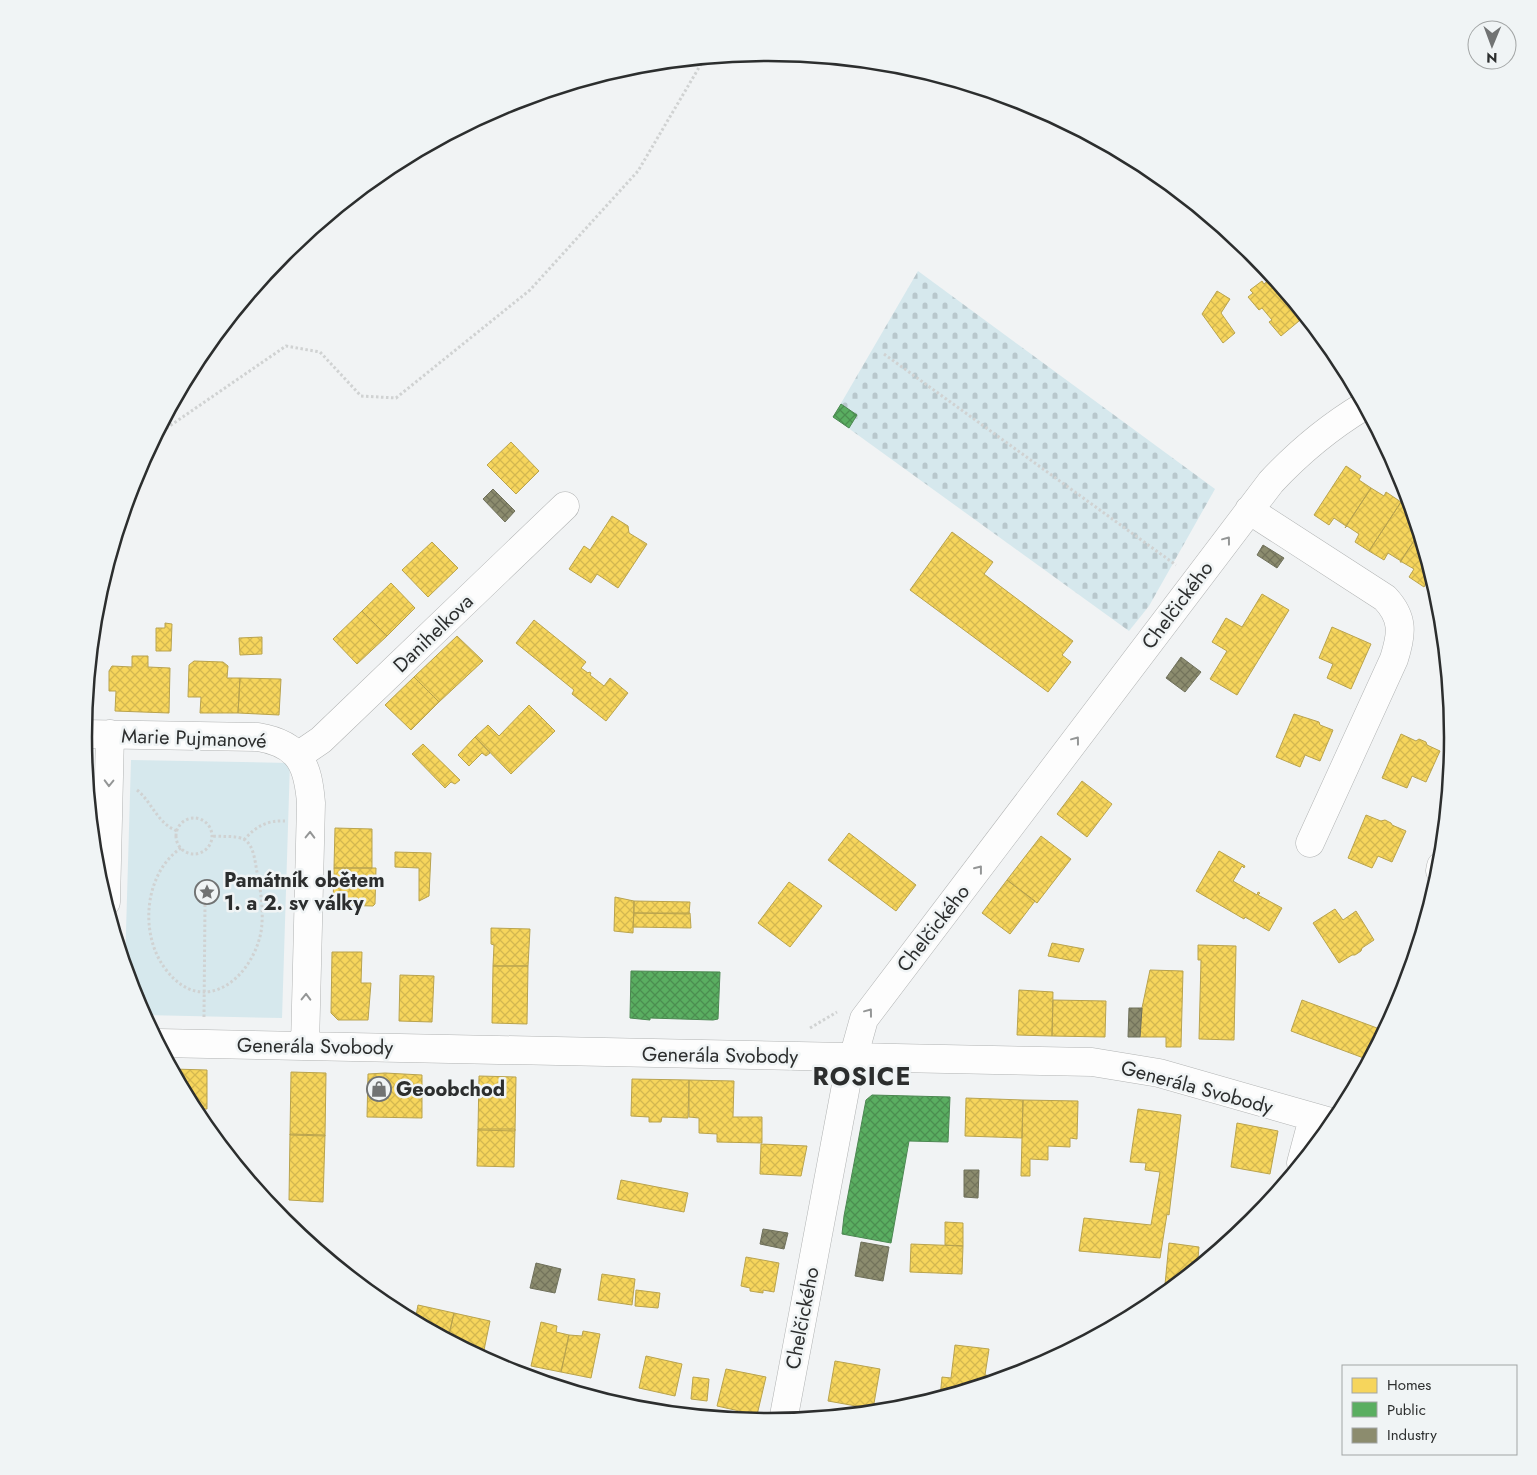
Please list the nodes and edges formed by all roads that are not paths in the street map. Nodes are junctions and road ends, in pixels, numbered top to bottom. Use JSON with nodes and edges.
{"nodes":[{"id":1,"x":1359,"y":409,"type":"edge"},
{"id":2,"x":565,"y":506,"type":"dead end"},
{"id":3,"x":1250,"y":510,"type":"junction"},
{"id":4,"x":97,"y":734,"type":"edge"},
{"id":5,"x":299,"y":756,"type":"junction"},
{"id":6,"x":1310,"y":843,"type":"dead end"},
{"id":7,"x":107,"y":876,"type":"edge"},
{"id":8,"x":165,"y":1043,"type":"edge"},
{"id":9,"x":306,"y":1046,"type":"junction"},
{"id":10,"x":852,"y":1058,"type":"junction"},
{"id":11,"x":1323,"y":1120,"type":"edge"},
{"id":12,"x":1316,"y":1134,"type":"edge"},
{"id":13,"x":784,"y":1413,"type":"edge"}],
"edges":[{"from":1,"to":3,"type":"street","name":"Chelčického"},
{"from":2,"to":5,"type":"street","name":"Danihelkova"},
{"from":3,"to":6,"type":"street"},
{"from":10,"to":3,"type":"street","name":"Chelčického","one_way":true},
{"from":4,"to":5,"type":"street","name":"Marie Pujmanové"},
{"from":4,"to":7,"type":"street","one_way":true},
{"from":9,"to":5,"type":"street","one_way":true},
{"from":8,"to":9,"type":"street","name":"Generála Svobody"},
{"from":9,"to":10,"type":"street","name":"Generála Svobody"},
{"from":10,"to":11,"type":"street","name":"Generála Svobody"},
{"from":10,"to":13,"type":"street","name":"Chelčického"},
{"from":11,"to":12,"type":"street"}]}
